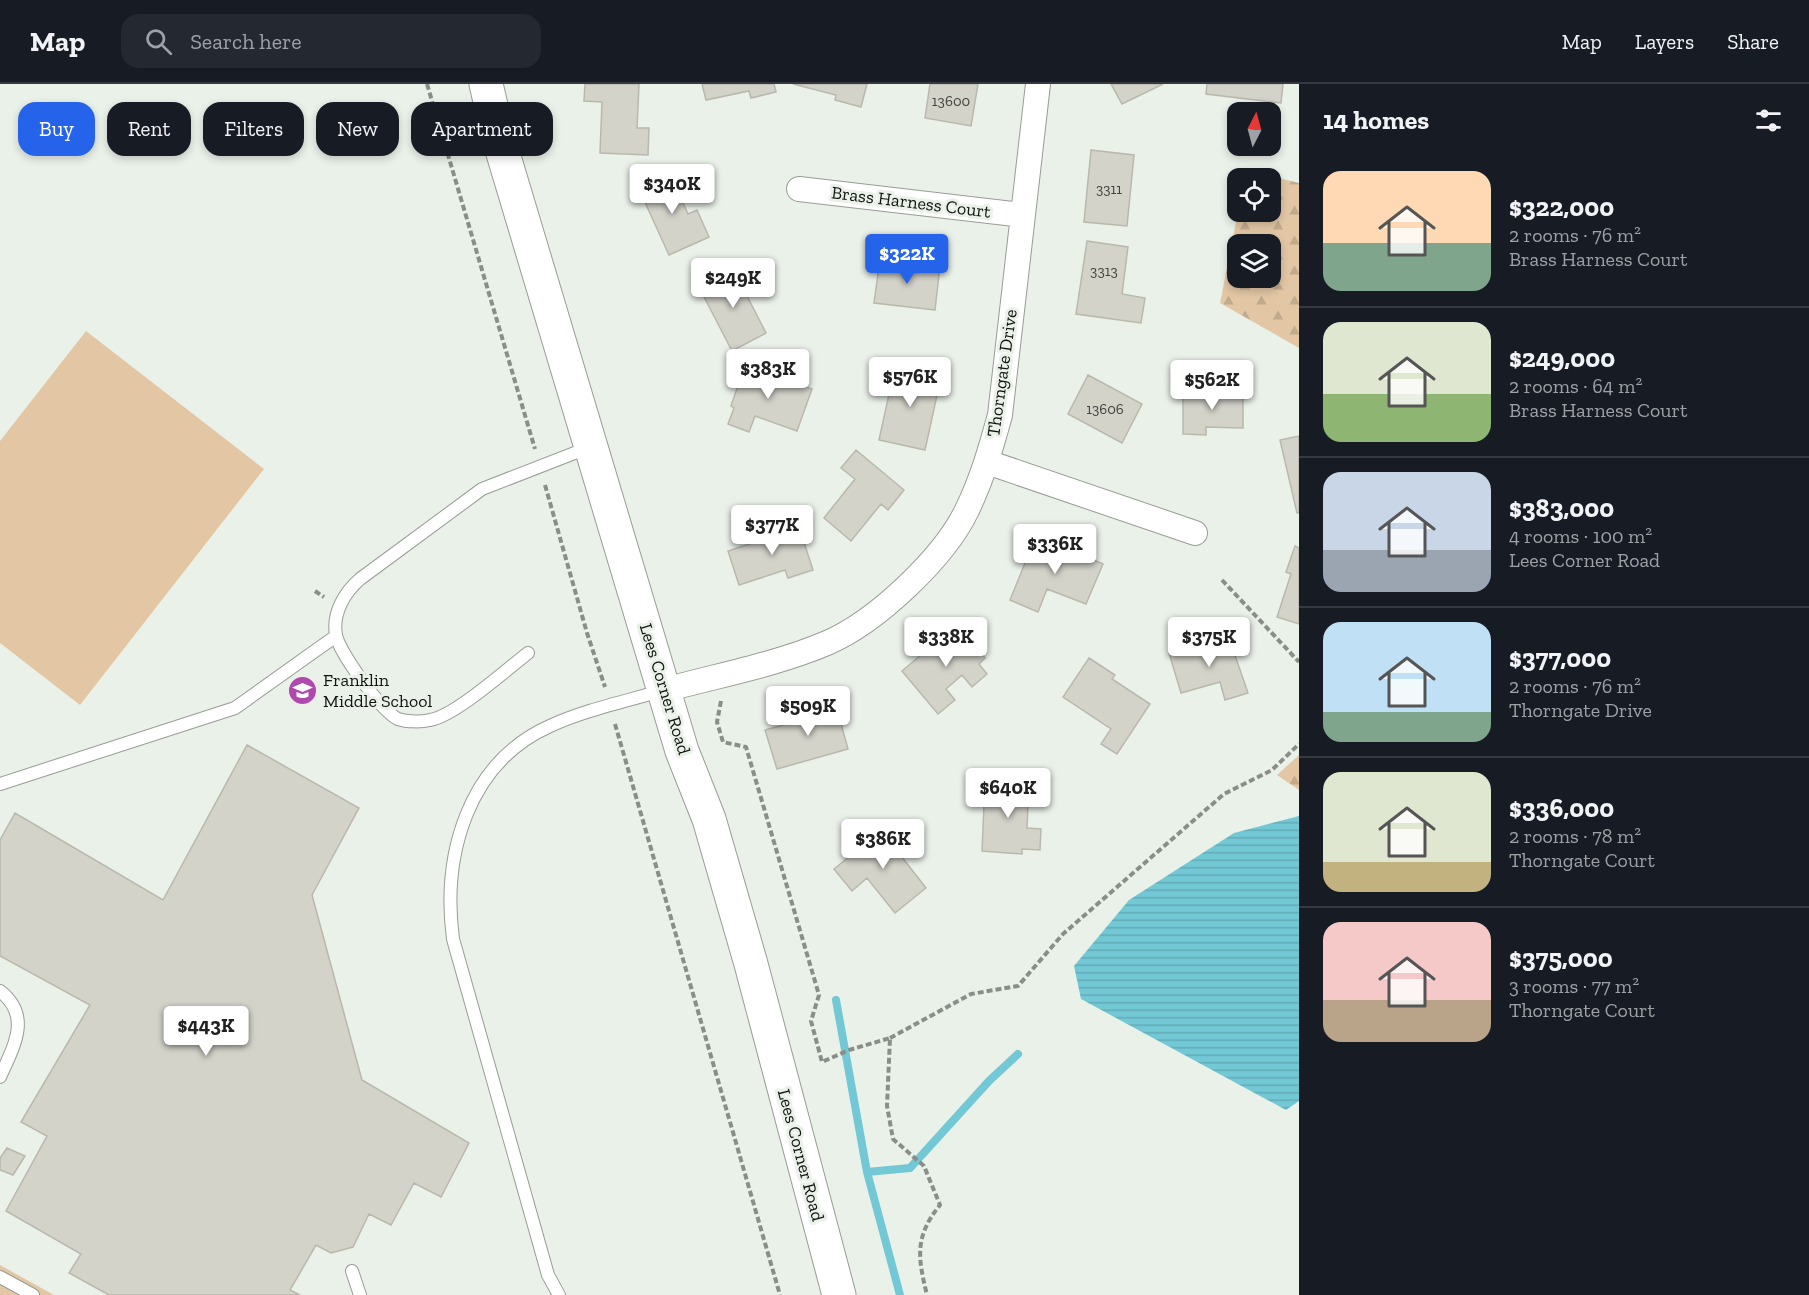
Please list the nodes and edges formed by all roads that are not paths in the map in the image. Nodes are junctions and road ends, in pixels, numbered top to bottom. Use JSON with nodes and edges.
{"nodes":[{"id":1,"x":486,"y":84,"type":"edge"},
{"id":2,"x":1038,"y":84,"type":"edge"},
{"id":3,"x":799,"y":189,"type":"dead end"},
{"id":4,"x":1023,"y":215,"type":"junction"},
{"id":5,"x":592,"y":447,"type":"junction"},
{"id":6,"x":987,"y":462,"type":"junction"},
{"id":7,"x":1195,"y":533,"type":"dead end"},
{"id":8,"x":336,"y":636,"type":"junction"},
{"id":9,"x":528,"y":653,"type":"dead end"},
{"id":10,"x":665,"y":690,"type":"junction"},
{"id":11,"x":0,"y":784,"type":"edge"},
{"id":12,"x":0,"y":991,"type":"edge"},
{"id":13,"x":0,"y":1077,"type":"edge"},
{"id":14,"x":352,"y":1271,"type":"dead end"},
{"id":15,"x":0,"y":1277,"type":"edge"},
{"id":16,"x":33,"y":1295,"type":"edge"},
{"id":17,"x":360,"y":1295,"type":"edge"},
{"id":18,"x":559,"y":1295,"type":"edge"},
{"id":19,"x":839,"y":1295,"type":"edge"}],
"edges":[{"from":1,"to":5,"type":"street","name":"Lees Corner Road"},
{"from":2,"to":4,"type":"street","name":"Thorngate Drive"},
{"from":3,"to":4,"type":"street","name":"Brass Harness Court"},
{"from":4,"to":6,"type":"street","name":"Thorngate Drive"},
{"from":5,"to":8,"type":"lane"},
{"from":5,"to":10,"type":"street","name":"Lees Corner Road"},
{"from":6,"to":7,"type":"street"},
{"from":6,"to":10,"type":"street","name":"Thorngate Drive"},
{"from":8,"to":9,"type":"lane"},
{"from":8,"to":11,"type":"lane"},
{"from":10,"to":18,"type":"lane"},
{"from":10,"to":19,"type":"street","name":"Lees Corner Road"},
{"from":12,"to":13,"type":"lane"},
{"from":14,"to":17,"type":"lane"},
{"from":15,"to":16,"type":"lane"}]}
